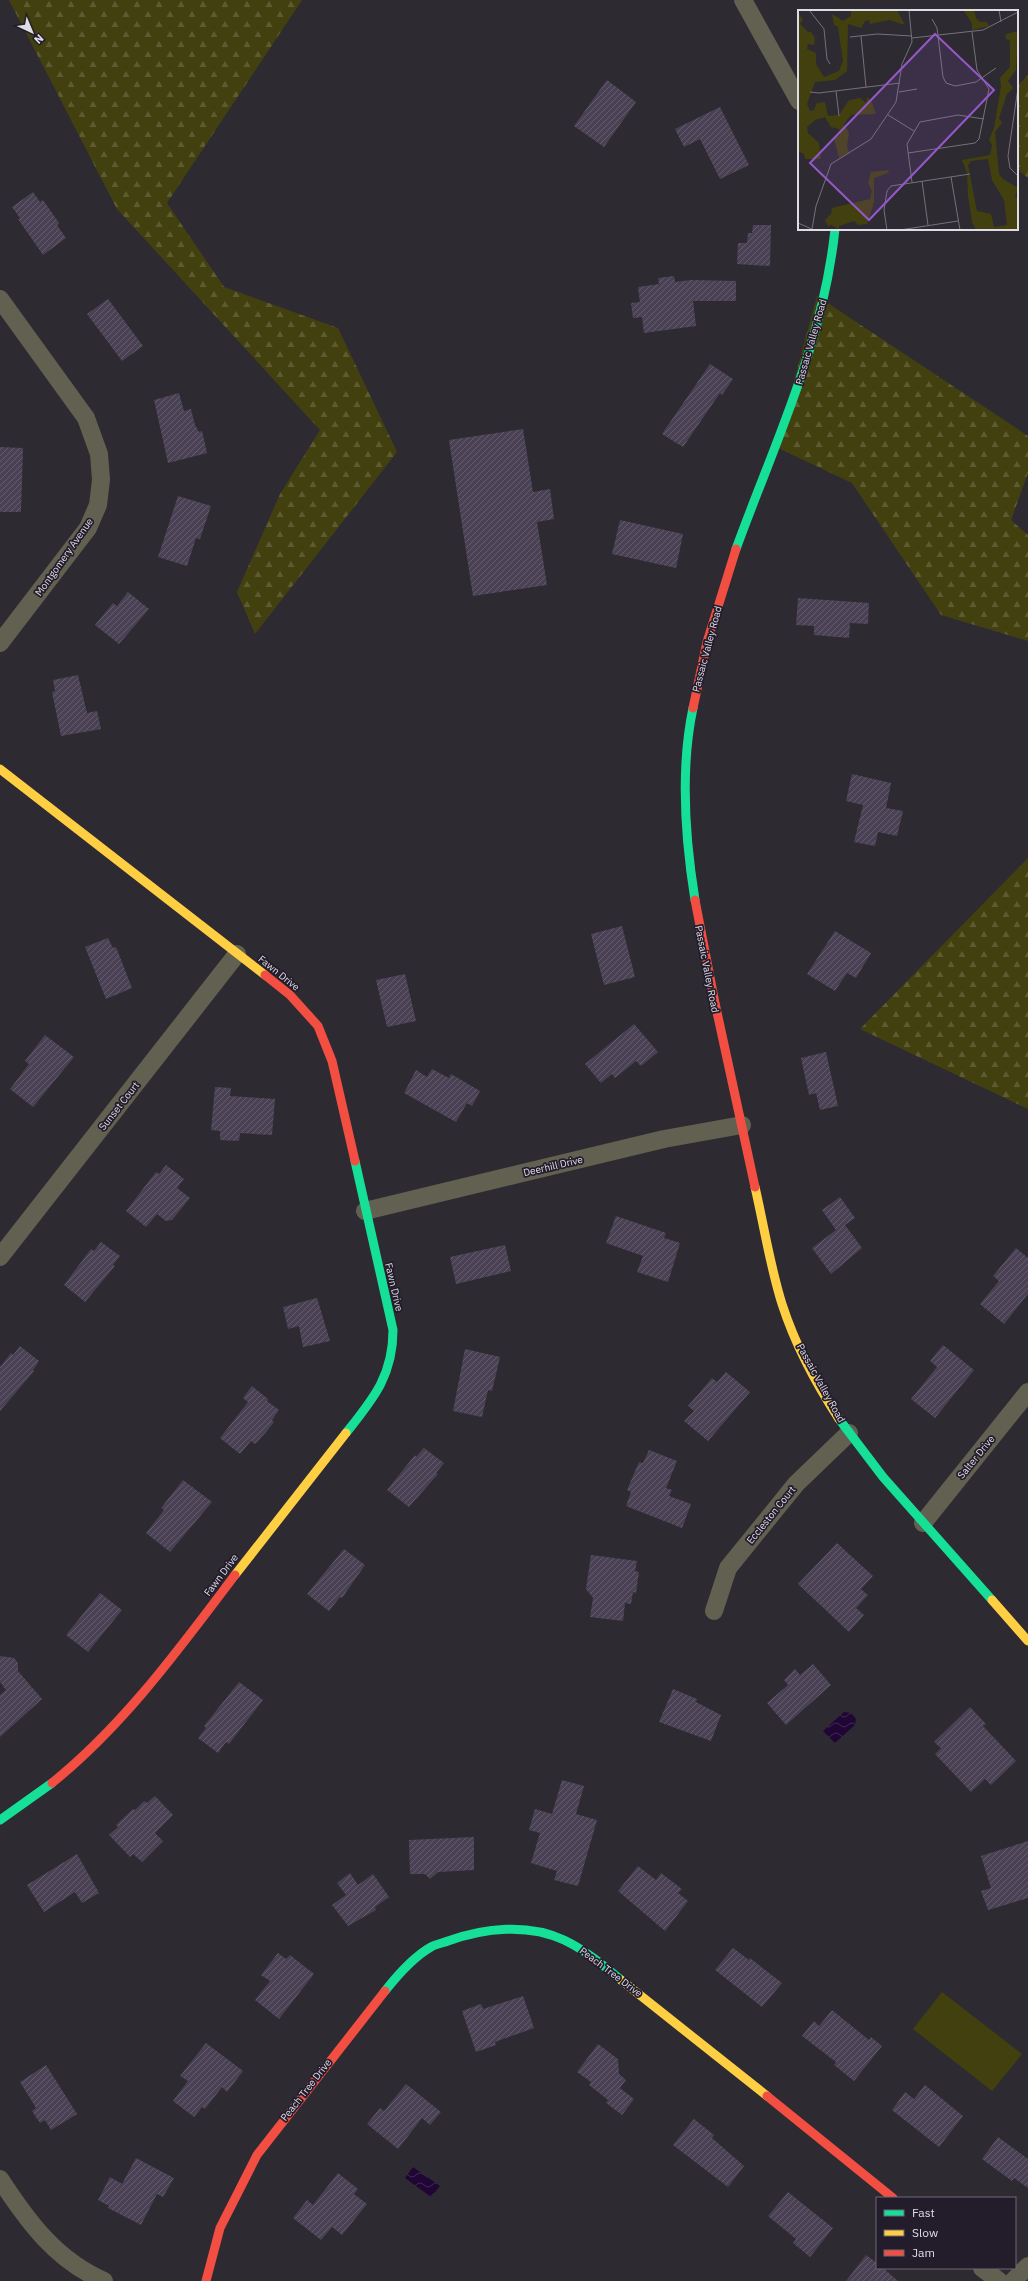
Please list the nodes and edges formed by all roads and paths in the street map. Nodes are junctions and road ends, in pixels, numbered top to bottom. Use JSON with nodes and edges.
{"nodes":[{"id":1,"x":743,"y":0,"type":"edge"},
{"id":2,"x":798,"y":98,"type":"edge"},
{"id":3,"x":835,"y":230,"type":"edge"},
{"id":4,"x":0,"y":299,"type":"edge"},
{"id":5,"x":0,"y":643,"type":"edge"},
{"id":6,"x":0,"y":769,"type":"edge"},
{"id":7,"x":237,"y":954,"type":"junction"},
{"id":8,"x":742,"y":1125,"type":"junction"},
{"id":9,"x":366,"y":1211,"type":"junction"},
{"id":10,"x":0,"y":1257,"type":"edge"},
{"id":11,"x":1028,"y":1392,"type":"edge"},
{"id":12,"x":849,"y":1433,"type":"junction"},
{"id":13,"x":923,"y":1523,"type":"junction"},
{"id":14,"x":714,"y":1611,"type":"dead end"},
{"id":15,"x":1028,"y":1642,"type":"edge"},
{"id":16,"x":0,"y":1820,"type":"edge"},
{"id":17,"x":0,"y":2180,"type":"edge"},
{"id":18,"x":892,"y":2197,"type":"edge"},
{"id":19,"x":1028,"y":2266,"type":"edge"},
{"id":20,"x":983,"y":2269,"type":"edge"},
{"id":21,"x":104,"y":2281,"type":"edge"},
{"id":22,"x":206,"y":2281,"type":"edge"},
{"id":23,"x":999,"y":2281,"type":"edge"},
{"id":24,"x":1013,"y":2281,"type":"edge"}],
"edges":[{"from":1,"to":2,"type":"street"},
{"from":3,"to":8,"type":"street","name":"Passaic Valley Road"},
{"from":4,"to":5,"type":"street","name":"Montgomery Avenue"},
{"from":6,"to":7,"type":"street","name":"Fawn Drive"},
{"from":7,"to":9,"type":"street","name":"Fawn Drive"},
{"from":7,"to":10,"type":"street","name":"Sunset Court"},
{"from":8,"to":9,"type":"street","name":"Deerhill Drive"},
{"from":8,"to":12,"type":"street","name":"Passaic Valley Road"},
{"from":9,"to":16,"type":"street","name":"Fawn Drive"},
{"from":11,"to":13,"type":"street","name":"Salter Drive"},
{"from":12,"to":13,"type":"street","name":"Passaic Valley Road"},
{"from":12,"to":14,"type":"street","name":"Eccleston Court"},
{"from":13,"to":15,"type":"street","name":"Passaic Valley Road"},
{"from":17,"to":21,"type":"street"},
{"from":18,"to":22,"type":"street","name":"Peach Tree Drive"},
{"from":19,"to":24,"type":"street"},
{"from":20,"to":23,"type":"street"}]}
